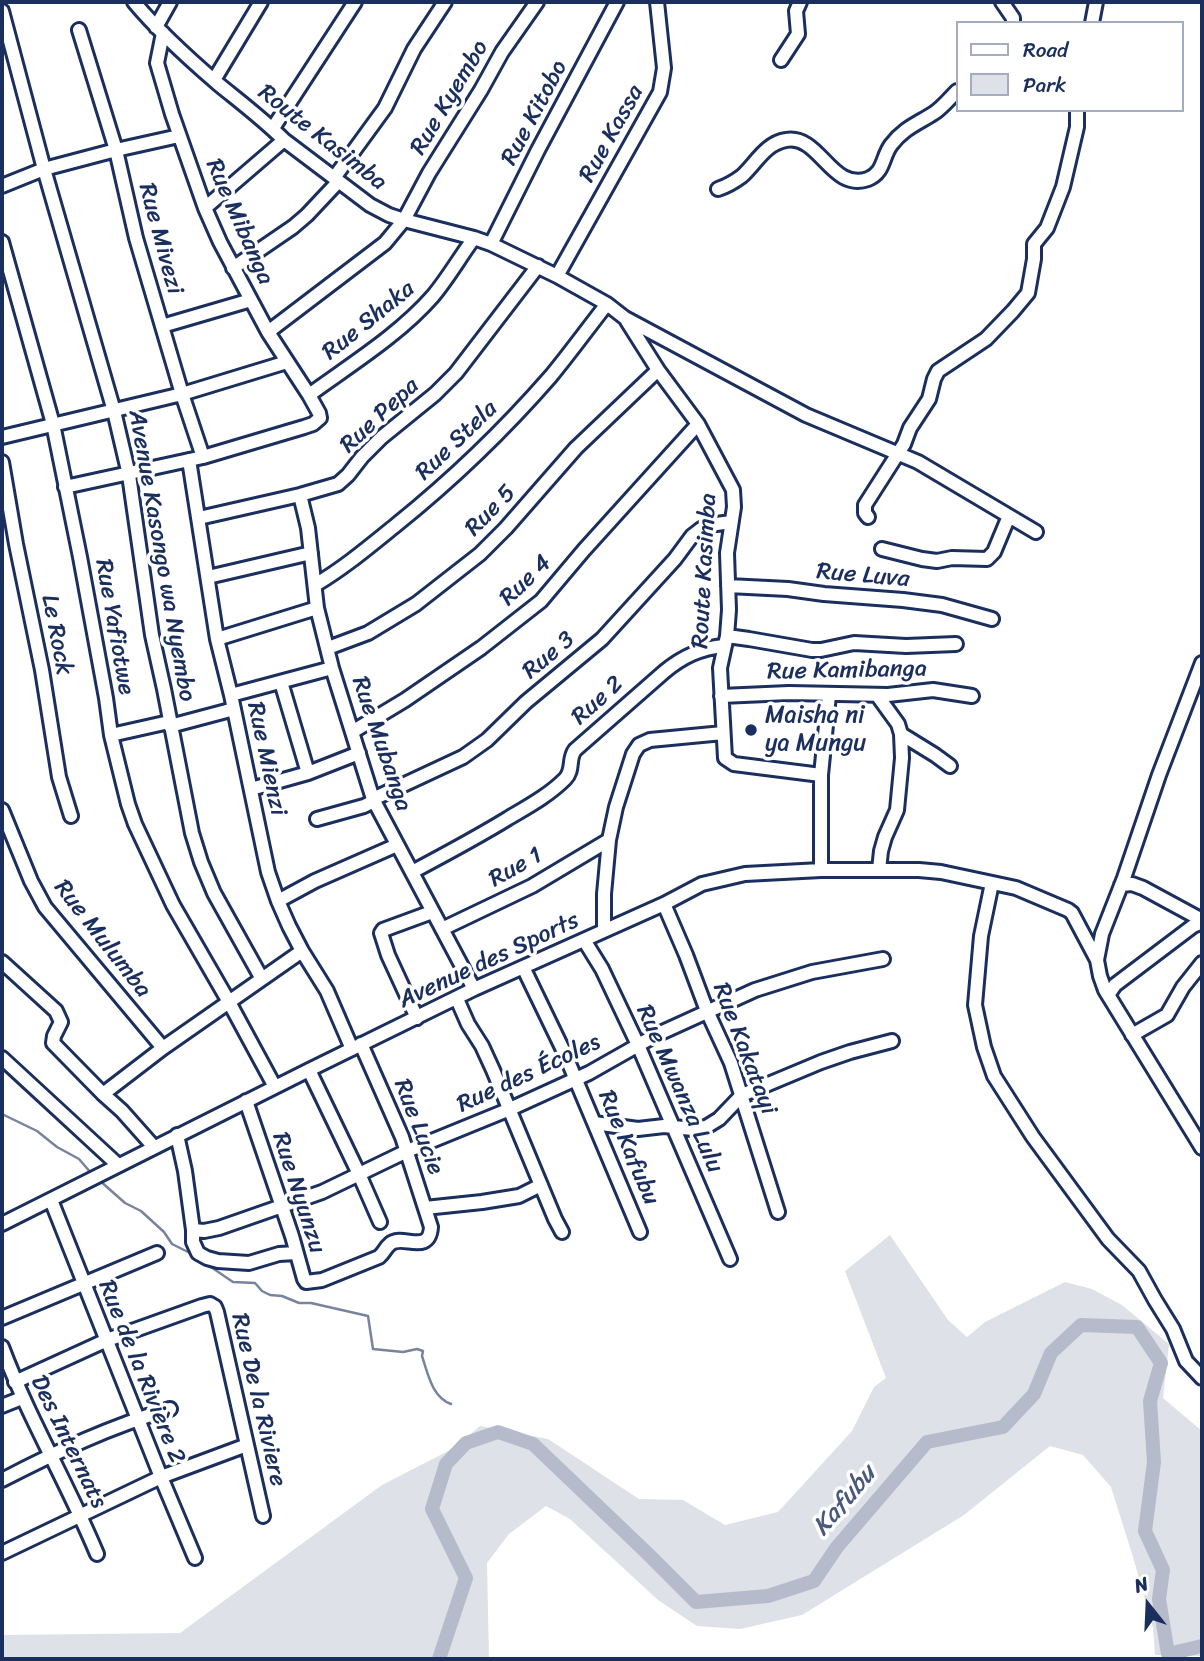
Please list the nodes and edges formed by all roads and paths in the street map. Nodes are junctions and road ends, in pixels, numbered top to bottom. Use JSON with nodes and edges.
{"nodes":[{"id":1,"x":134,"y":2,"type":"edge"},
{"id":2,"x":170,"y":2,"type":"edge"},
{"id":3,"x":261,"y":2,"type":"edge"},
{"id":4,"x":355,"y":2,"type":"edge"},
{"id":5,"x":445,"y":2,"type":"edge"},
{"id":6,"x":537,"y":2,"type":"edge"},
{"id":7,"x":617,"y":2,"type":"edge"},
{"id":8,"x":657,"y":2,"type":"edge"},
{"id":9,"x":800,"y":2,"type":"edge"},
{"id":10,"x":1002,"y":2,"type":"edge"},
{"id":11,"x":1096,"y":2,"type":"edge"},
{"id":12,"x":2,"y":11,"type":"edge"},
{"id":13,"x":1013,"y":21,"type":"edge"},
{"id":14,"x":1091,"y":21,"type":"edge"},
{"id":15,"x":79,"y":30,"type":"dead end"},
{"id":16,"x":159,"y":30,"type":"junction"},
{"id":17,"x":781,"y":60,"type":"dead end"},
{"id":18,"x":214,"y":80,"type":"junction"},
{"id":19,"x":956,"y":92,"type":"edge"},
{"id":20,"x":1077,"y":112,"type":"edge"},
{"id":21,"x":273,"y":128,"type":"junction"},
{"id":22,"x":179,"y":136,"type":"junction"},
{"id":23,"x":284,"y":140,"type":"junction"},
{"id":24,"x":116,"y":150,"type":"junction"},
{"id":25,"x":44,"y":169,"type":"junction"},
{"id":26,"x":336,"y":180,"type":"junction"},
{"id":27,"x":2,"y":186,"type":"edge"},
{"id":28,"x":718,"y":189,"type":"dead end"},
{"id":29,"x":205,"y":208,"type":"junction"},
{"id":30,"x":404,"y":220,"type":"junction"},
{"id":31,"x":474,"y":238,"type":"junction"},
{"id":32,"x":2,"y":242,"type":"edge"},
{"id":33,"x":491,"y":244,"type":"junction"},
{"id":34,"x":538,"y":266,"type":"junction"},
{"id":35,"x":233,"y":268,"type":"junction"},
{"id":36,"x":557,"y":276,"type":"junction"},
{"id":37,"x":251,"y":300,"type":"junction"},
{"id":38,"x":607,"y":304,"type":"junction"},
{"id":39,"x":625,"y":318,"type":"junction"},
{"id":40,"x":162,"y":326,"type":"junction"},
{"id":41,"x":268,"y":332,"type":"junction"},
{"id":42,"x":286,"y":362,"type":"junction"},
{"id":43,"x":658,"y":370,"type":"junction"},
{"id":44,"x":182,"y":394,"type":"junction"},
{"id":45,"x":309,"y":396,"type":"junction"},
{"id":46,"x":114,"y":411,"type":"junction"},
{"id":47,"x":53,"y":424,"type":"junction"},
{"id":48,"x":698,"y":424,"type":"junction"},
{"id":49,"x":2,"y":437,"type":"edge"},
{"id":50,"x":897,"y":453,"type":"junction"},
{"id":51,"x":196,"y":459,"type":"junction"},
{"id":52,"x":2,"y":462,"type":"edge"},
{"id":53,"x":129,"y":475,"type":"junction"},
{"id":54,"x":65,"y":487,"type":"junction"},
{"id":55,"x":300,"y":495,"type":"junction"},
{"id":56,"x":1009,"y":516,"type":"junction"},
{"id":57,"x":868,"y":517,"type":"dead end"},
{"id":58,"x":199,"y":518,"type":"junction"},
{"id":59,"x":731,"y":522,"type":"junction"},
{"id":60,"x":1036,"y":532,"type":"dead end"},
{"id":61,"x":882,"y":549,"type":"dead end"},
{"id":62,"x":311,"y":553,"type":"junction"},
{"id":63,"x":208,"y":577,"type":"junction"},
{"id":64,"x":315,"y":585,"type":"junction"},
{"id":65,"x":728,"y":586,"type":"junction"},
{"id":66,"x":317,"y":608,"type":"junction"},
{"id":67,"x":992,"y":619,"type":"dead end"},
{"id":68,"x":217,"y":639,"type":"junction"},
{"id":69,"x":725,"y":641,"type":"junction"},
{"id":70,"x":956,"y":644,"type":"dead end"},
{"id":71,"x":328,"y":648,"type":"junction"},
{"id":72,"x":1202,"y":663,"type":"edge"},
{"id":73,"x":332,"y":668,"type":"junction"},
{"id":74,"x":281,"y":682,"type":"junction"},
{"id":75,"x":231,"y":695,"type":"junction"},
{"id":76,"x":829,"y":695,"type":"junction"},
{"id":77,"x":877,"y":695,"type":"junction"},
{"id":78,"x":721,"y":696,"type":"junction"},
{"id":79,"x":972,"y":696,"type":"dead end"},
{"id":80,"x":234,"y":709,"type":"junction"},
{"id":81,"x":170,"y":724,"type":"junction"},
{"id":82,"x":352,"y":732,"type":"junction"},
{"id":83,"x":723,"y":733,"type":"junction"},
{"id":84,"x":901,"y":734,"type":"junction"},
{"id":85,"x":111,"y":735,"type":"junction"},
{"id":86,"x":359,"y":752,"type":"junction"},
{"id":87,"x":950,"y":766,"type":"dead end"},
{"id":88,"x":308,"y":773,"type":"junction"},
{"id":89,"x":821,"y":775,"type":"junction"},
{"id":90,"x":251,"y":789,"type":"junction"},
{"id":91,"x":373,"y":799,"type":"junction"},
{"id":92,"x":2,"y":810,"type":"edge"},
{"id":93,"x":71,"y":816,"type":"dead end"},
{"id":94,"x":317,"y":819,"type":"dead end"},
{"id":95,"x":609,"y":841,"type":"junction"},
{"id":96,"x":397,"y":845,"type":"junction"},
{"id":97,"x":821,"y":870,"type":"junction"},
{"id":98,"x":880,"y":870,"type":"junction"},
{"id":99,"x":412,"y":872,"type":"junction"},
{"id":100,"x":992,"y":883,"type":"junction"},
{"id":101,"x":1121,"y":885,"type":"junction"},
{"id":102,"x":278,"y":901,"type":"junction"},
{"id":103,"x":664,"y":904,"type":"junction"},
{"id":104,"x":432,"y":912,"type":"junction"},
{"id":105,"x":1202,"y":921,"type":"edge"},
{"id":106,"x":442,"y":929,"type":"junction"},
{"id":107,"x":604,"y":930,"type":"junction"},
{"id":108,"x":584,"y":940,"type":"junction"},
{"id":109,"x":302,"y":951,"type":"junction"},
{"id":110,"x":883,"y":959,"type":"dead end"},
{"id":111,"x":1097,"y":960,"type":"junction"},
{"id":112,"x":2,"y":962,"type":"edge"},
{"id":113,"x":1202,"y":963,"type":"edge"},
{"id":114,"x":523,"y":967,"type":"junction"},
{"id":115,"x":262,"y":979,"type":"junction"},
{"id":116,"x":474,"y":989,"type":"junction"},
{"id":117,"x":1108,"y":995,"type":"junction"},
{"id":118,"x":457,"y":999,"type":"junction"},
{"id":119,"x":229,"y":1002,"type":"junction"},
{"id":120,"x":707,"y":1011,"type":"junction"},
{"id":121,"x":417,"y":1018,"type":"junction"},
{"id":122,"x":1132,"y":1035,"type":"junction"},
{"id":123,"x":892,"y":1041,"type":"dead end"},
{"id":124,"x":638,"y":1045,"type":"junction"},
{"id":125,"x":356,"y":1047,"type":"junction"},
{"id":126,"x":163,"y":1048,"type":"junction"},
{"id":127,"x":2,"y":1058,"type":"edge"},
{"id":128,"x":309,"y":1070,"type":"junction"},
{"id":129,"x":576,"y":1079,"type":"junction"},
{"id":130,"x":275,"y":1087,"type":"junction"},
{"id":131,"x":103,"y":1094,"type":"junction"},
{"id":132,"x":743,"y":1095,"type":"junction"},
{"id":133,"x":246,"y":1101,"type":"junction"},
{"id":134,"x":510,"y":1109,"type":"junction"},
{"id":135,"x":594,"y":1122,"type":"junction"},
{"id":136,"x":672,"y":1126,"type":"junction"},
{"id":137,"x":177,"y":1135,"type":"junction"},
{"id":138,"x":154,"y":1147,"type":"junction"},
{"id":139,"x":1202,"y":1148,"type":"edge"},
{"id":140,"x":407,"y":1151,"type":"junction"},
{"id":141,"x":118,"y":1166,"type":"junction"},
{"id":142,"x":359,"y":1174,"type":"junction"},
{"id":143,"x":541,"y":1185,"type":"junction"},
{"id":144,"x":51,"y":1200,"type":"junction"},
{"id":145,"x":282,"y":1207,"type":"junction"},
{"id":146,"x":425,"y":1208,"type":"junction"},
{"id":147,"x":778,"y":1212,"type":"dead end"},
{"id":148,"x":380,"y":1222,"type":"dead end"},
{"id":149,"x":2,"y":1224,"type":"edge"},
{"id":150,"x":193,"y":1230,"type":"junction"},
{"id":151,"x":562,"y":1232,"type":"dead end"},
{"id":152,"x":640,"y":1232,"type":"dead end"},
{"id":153,"x":157,"y":1253,"type":"dead end"},
{"id":154,"x":296,"y":1253,"type":"junction"},
{"id":155,"x":730,"y":1259,"type":"dead end"},
{"id":156,"x":322,"y":1280,"type":"joint"},
{"id":157,"x":83,"y":1284,"type":"junction"},
{"id":158,"x":2,"y":1318,"type":"edge"},
{"id":159,"x":107,"y":1340,"type":"junction"},
{"id":160,"x":2,"y":1348,"type":"edge"},
{"id":161,"x":1202,"y":1378,"type":"edge"},
{"id":162,"x":15,"y":1382,"type":"junction"},
{"id":163,"x":22,"y":1398,"type":"junction"},
{"id":164,"x":2,"y":1406,"type":"edge"},
{"id":165,"x":170,"y":1409,"type":"dead end"},
{"id":166,"x":138,"y":1418,"type":"junction"},
{"id":167,"x":247,"y":1445,"type":"junction"},
{"id":168,"x":50,"y":1456,"type":"junction"},
{"id":169,"x":161,"y":1477,"type":"junction"},
{"id":170,"x":2,"y":1480,"type":"edge"},
{"id":171,"x":263,"y":1516,"type":"dead end"},
{"id":172,"x":81,"y":1517,"type":"junction"},
{"id":173,"x":2,"y":1553,"type":"edge"},
{"id":174,"x":97,"y":1554,"type":"dead end"},
{"id":175,"x":195,"y":1558,"type":"dead end"}],
"edges":[{"from":1,"to":16,"type":"street","name":"Route Kasimba"},
{"from":2,"to":16,"type":"street"},
{"from":3,"to":18,"type":"street"},
{"from":4,"to":21,"type":"street"},
{"from":5,"to":26,"type":"street"},
{"from":6,"to":30,"type":"street","name":"Rue Kyembo"},
{"from":7,"to":33,"type":"street","name":"Rue Kitobo"},
{"from":8,"to":36,"type":"street","name":"Rue Kassa"},
{"from":9,"to":17,"type":"street"},
{"from":10,"to":13,"type":"street"},
{"from":11,"to":14,"type":"street"},
{"from":12,"to":25,"type":"street","name":"Avenue Kasongo wa Nyembo"},
{"from":15,"to":24,"type":"street","name":"Rue Mivezi"},
{"from":16,"to":18,"type":"street","name":"Route Kasimba"},
{"from":16,"to":22,"type":"street","name":"Rue Mibanga"},
{"from":18,"to":21,"type":"street","name":"Route Kasimba"},
{"from":19,"to":28,"type":"street"},
{"from":20,"to":50,"type":"street"},
{"from":21,"to":23,"type":"street","name":"Route Kasimba"},
{"from":22,"to":24,"type":"street"},
{"from":22,"to":29,"type":"street","name":"Rue Mibanga"},
{"from":23,"to":26,"type":"street","name":"Route Kasimba"},
{"from":23,"to":29,"type":"street"},
{"from":24,"to":25,"type":"street"},
{"from":24,"to":40,"type":"street","name":"Rue Mivezi"},
{"from":25,"to":27,"type":"street"},
{"from":25,"to":46,"type":"street","name":"Avenue Kasongo wa Nyembo"},
{"from":26,"to":30,"type":"street","name":"Route Kasimba"},
{"from":26,"to":35,"type":"street"},
{"from":29,"to":35,"type":"street","name":"Rue Mibanga"},
{"from":30,"to":31,"type":"street","name":"Route Kasimba"},
{"from":30,"to":41,"type":"street","name":"Rue Kyembo"},
{"from":31,"to":33,"type":"street","name":"Route Kasimba"},
{"from":31,"to":45,"type":"street","name":"Rue Shaka"},
{"from":32,"to":47,"type":"street","name":"Rue Yafiotwe"},
{"from":33,"to":34,"type":"street","name":"Route Kasimba"},
{"from":34,"to":36,"type":"street","name":"Route Kasimba"},
{"from":34,"to":55,"type":"street","name":"Rue Pepa"},
{"from":35,"to":37,"type":"street","name":"Rue Mibanga"},
{"from":36,"to":38,"type":"street","name":"Route Kasimba"},
{"from":37,"to":40,"type":"street"},
{"from":37,"to":41,"type":"street","name":"Rue Mibanga"},
{"from":38,"to":39,"type":"street","name":"Route Kasimba"},
{"from":38,"to":64,"type":"street","name":"Rue Stela"},
{"from":39,"to":43,"type":"street","name":"Route Kasimba"},
{"from":39,"to":50,"type":"street","name":"Route Kasimba"},
{"from":40,"to":44,"type":"street","name":"Rue Mivezi"},
{"from":41,"to":42,"type":"street","name":"Rue Mibanga"},
{"from":42,"to":44,"type":"street"},
{"from":42,"to":45,"type":"street","name":"Rue Mibanga"},
{"from":43,"to":48,"type":"street","name":"Route Kasimba"},
{"from":43,"to":71,"type":"street","name":"Rue 5"},
{"from":44,"to":46,"type":"street"},
{"from":44,"to":51,"type":"street","name":"Rue Mivezi"},
{"from":45,"to":51,"type":"street","name":"Rue Mibanga"},
{"from":46,"to":47,"type":"street"},
{"from":46,"to":53,"type":"street","name":"Avenue Kasongo wa Nyembo"},
{"from":47,"to":49,"type":"street"},
{"from":47,"to":54,"type":"street","name":"Rue Yafiotwe"},
{"from":48,"to":59,"type":"street","name":"Route Kasimba"},
{"from":48,"to":82,"type":"street","name":"Rue 4"},
{"from":50,"to":56,"type":"street","name":"Route Kasimba"},
{"from":50,"to":57,"type":"street"},
{"from":51,"to":53,"type":"street"},
{"from":51,"to":58,"type":"street","name":"Rue Mienzi"},
{"from":52,"to":93,"type":"street","name":"Le Rock"},
{"from":53,"to":54,"type":"street"},
{"from":53,"to":81,"type":"street","name":"Avenue Kasongo wa Nyembo"},
{"from":54,"to":85,"type":"street","name":"Rue Yafiotwe"},
{"from":55,"to":58,"type":"street","name":"Rue Pepa"},
{"from":55,"to":62,"type":"street","name":"Rue Mubanga"},
{"from":56,"to":60,"type":"street","name":"Route Kasimba"},
{"from":56,"to":61,"type":"street"},
{"from":58,"to":63,"type":"street","name":"Rue Mienzi"},
{"from":59,"to":65,"type":"street","name":"Route Kasimba"},
{"from":59,"to":91,"type":"street","name":"Rue 3"},
{"from":62,"to":63,"type":"street"},
{"from":62,"to":64,"type":"street","name":"Rue Mubanga"},
{"from":63,"to":68,"type":"street","name":"Rue Mienzi"},
{"from":64,"to":66,"type":"street","name":"Rue Mubanga"},
{"from":65,"to":67,"type":"street","name":"Rue Luva"},
{"from":65,"to":69,"type":"street","name":"Route Kasimba"},
{"from":66,"to":68,"type":"street"},
{"from":66,"to":71,"type":"street","name":"Rue Mubanga"},
{"from":68,"to":75,"type":"street","name":"Rue Mienzi"},
{"from":69,"to":70,"type":"street","name":"Rue 2"},
{"from":69,"to":78,"type":"street","name":"Route Kasimba"},
{"from":69,"to":99,"type":"street","name":"Rue 2"},
{"from":71,"to":73,"type":"street","name":"Rue Mubanga"},
{"from":72,"to":101,"type":"street"},
{"from":73,"to":74,"type":"street"},
{"from":73,"to":82,"type":"street","name":"Rue Mubanga"},
{"from":74,"to":75,"type":"street"},
{"from":74,"to":88,"type":"street"},
{"from":75,"to":80,"type":"street","name":"Rue Mienzi"},
{"from":76,"to":77,"type":"street","name":"Rue Kamibanga"},
{"from":76,"to":78,"type":"street","name":"Rue Kamibanga"},
{"from":76,"to":89,"type":"street"},
{"from":77,"to":79,"type":"street","name":"Rue Kamibanga"},
{"from":77,"to":84,"type":"street"},
{"from":78,"to":83,"type":"street","name":"Route Kasimba"},
{"from":80,"to":81,"type":"street"},
{"from":80,"to":90,"type":"street","name":"Rue Mienzi"},
{"from":81,"to":85,"type":"street"},
{"from":81,"to":115,"type":"street","name":"Avenue Kasongo wa Nyembo"},
{"from":82,"to":86,"type":"street","name":"Rue Mubanga"},
{"from":83,"to":89,"type":"street","name":"Route Kasimba"},
{"from":83,"to":95,"type":"street"},
{"from":84,"to":87,"type":"street"},
{"from":84,"to":98,"type":"street"},
{"from":85,"to":119,"type":"street","name":"Rue Yafiotwe"},
{"from":86,"to":88,"type":"street"},
{"from":86,"to":91,"type":"street","name":"Rue Mubanga"},
{"from":88,"to":90,"type":"street"},
{"from":89,"to":97,"type":"street"},
{"from":90,"to":102,"type":"street","name":"Rue Mienzi"},
{"from":91,"to":94,"type":"street","name":"Rue 3"},
{"from":91,"to":96,"type":"street","name":"Rue Mubanga"},
{"from":92,"to":126,"type":"street","name":"Rue Mulumba"},
{"from":95,"to":106,"type":"street","name":"Rue 1"},
{"from":95,"to":107,"type":"street"},
{"from":96,"to":99,"type":"street","name":"Rue Mubanga"},
{"from":96,"to":102,"type":"street"},
{"from":97,"to":98,"type":"street","name":"Avenue des Sports"},
{"from":97,"to":103,"type":"street","name":"Avenue des Sports"},
{"from":98,"to":100,"type":"street","name":"Avenue des Sports"},
{"from":99,"to":104,"type":"street","name":"Rue Mubanga"},
{"from":100,"to":111,"type":"street","name":"Avenue des Sports"},
{"from":100,"to":161,"type":"street"},
{"from":101,"to":105,"type":"street"},
{"from":101,"to":111,"type":"street"},
{"from":102,"to":109,"type":"street","name":"Rue Mienzi"},
{"from":103,"to":107,"type":"street","name":"Avenue des Sports"},
{"from":103,"to":120,"type":"street","name":"Rue Kakatayi"},
{"from":104,"to":106,"type":"street","name":"Rue Mubanga"},
{"from":104,"to":121,"type":"street"},
{"from":105,"to":117,"type":"street"},
{"from":106,"to":116,"type":"street","name":"Rue Mubanga"},
{"from":107,"to":108,"type":"street","name":"Avenue des Sports"},
{"from":108,"to":114,"type":"street","name":"Avenue des Sports"},
{"from":108,"to":124,"type":"street","name":"Rue Mwanza Lulu"},
{"from":109,"to":115,"type":"street"},
{"from":109,"to":125,"type":"street","name":"Rue Mienzi"},
{"from":110,"to":120,"type":"street","name":"Rue des Écoles"},
{"from":111,"to":117,"type":"street","name":"Avenue des Sports"},
{"from":112,"to":131,"type":"street"},
{"from":113,"to":122,"type":"street"},
{"from":114,"to":116,"type":"street","name":"Avenue des Sports"},
{"from":114,"to":129,"type":"street","name":"Rue Kafubu"},
{"from":115,"to":119,"type":"street"},
{"from":116,"to":118,"type":"street","name":"Avenue des Sports"},
{"from":117,"to":122,"type":"street","name":"Avenue des Sports"},
{"from":118,"to":121,"type":"street","name":"Avenue des Sports"},
{"from":118,"to":134,"type":"street"},
{"from":119,"to":126,"type":"street"},
{"from":119,"to":130,"type":"street","name":"Rue Yafiotwe"},
{"from":120,"to":124,"type":"street","name":"Rue des Écoles"},
{"from":120,"to":132,"type":"street","name":"Rue Kakatayi"},
{"from":121,"to":125,"type":"street","name":"Avenue des Sports"},
{"from":122,"to":139,"type":"street","name":"Avenue des Sports"},
{"from":123,"to":132,"type":"street"},
{"from":124,"to":129,"type":"street","name":"Rue des Écoles"},
{"from":124,"to":136,"type":"street","name":"Rue Mwanza Lulu"},
{"from":125,"to":128,"type":"street","name":"Avenue des Sports"},
{"from":125,"to":140,"type":"street","name":"Rue Lucie"},
{"from":126,"to":131,"type":"street"},
{"from":127,"to":141,"type":"street"},
{"from":128,"to":130,"type":"street","name":"Avenue des Sports"},
{"from":128,"to":142,"type":"street"},
{"from":129,"to":134,"type":"street","name":"Rue des Écoles"},
{"from":129,"to":135,"type":"street","name":"Rue Kafubu"},
{"from":130,"to":133,"type":"street","name":"Avenue des Sports"},
{"from":131,"to":138,"type":"street"},
{"from":132,"to":136,"type":"street"},
{"from":132,"to":147,"type":"street","name":"Rue Kakatayi"},
{"from":133,"to":137,"type":"street","name":"Avenue des Sports"},
{"from":133,"to":145,"type":"street","name":"Rue Nyunzu"},
{"from":134,"to":140,"type":"street","name":"Rue des Écoles"},
{"from":134,"to":143,"type":"street"},
{"from":135,"to":136,"type":"street"},
{"from":135,"to":152,"type":"street","name":"Rue Kafubu"},
{"from":136,"to":155,"type":"street","name":"Rue Mwanza Lulu"},
{"from":137,"to":138,"type":"street","name":"Avenue des Sports"},
{"from":137,"to":150,"type":"street"},
{"from":138,"to":141,"type":"street","name":"Avenue des Sports"},
{"from":140,"to":142,"type":"street","name":"Rue des Écoles"},
{"from":140,"to":146,"type":"street","name":"Rue Lucie"},
{"from":141,"to":144,"type":"street","name":"Avenue des Sports"},
{"from":142,"to":145,"type":"street","name":"Rue des Écoles"},
{"from":142,"to":148,"type":"street"},
{"from":143,"to":146,"type":"street"},
{"from":143,"to":151,"type":"street"},
{"from":144,"to":149,"type":"street"},
{"from":144,"to":157,"type":"street","name":"Rue de la Rivière 2"},
{"from":145,"to":150,"type":"street","name":"Rue des Écoles"},
{"from":145,"to":154,"type":"street","name":"Rue Nyunzu"},
{"from":146,"to":156,"type":"street","name":"Rue Lucie"},
{"from":150,"to":154,"type":"street"},
{"from":153,"to":157,"type":"street"},
{"from":154,"to":156,"type":"street","name":"Rue Nyunzu"},
{"from":157,"to":158,"type":"street"},
{"from":157,"to":159,"type":"street","name":"Rue de la Rivière 2"},
{"from":159,"to":162,"type":"street"},
{"from":159,"to":166,"type":"street","name":"Rue de la Rivière 2"},
{"from":159,"to":167,"type":"street","name":"Rue De la Riviere"},
{"from":160,"to":162,"type":"street","name":"Des Internats"},
{"from":162,"to":163,"type":"street","name":"Des Internats"},
{"from":163,"to":164,"type":"street"},
{"from":163,"to":168,"type":"street","name":"Des Internats"},
{"from":165,"to":166,"type":"street"},
{"from":166,"to":168,"type":"street"},
{"from":166,"to":169,"type":"street","name":"Rue de la Rivière 2"},
{"from":167,"to":169,"type":"street"},
{"from":167,"to":171,"type":"street","name":"Rue De la Riviere"},
{"from":168,"to":170,"type":"street"},
{"from":168,"to":172,"type":"street","name":"Des Internats"},
{"from":169,"to":172,"type":"street"},
{"from":169,"to":175,"type":"street","name":"Rue de la Rivière 2"},
{"from":172,"to":173,"type":"street"},
{"from":172,"to":174,"type":"street","name":"Des Internats"}]}
